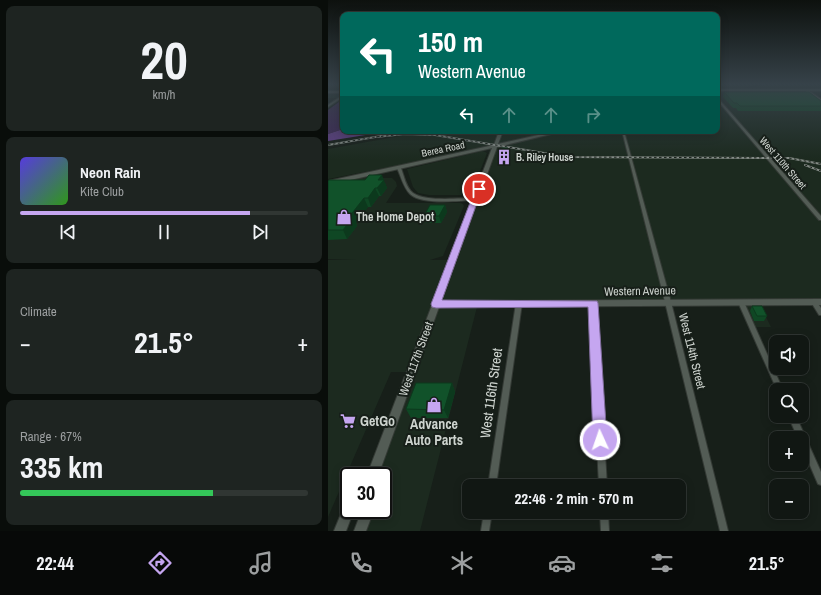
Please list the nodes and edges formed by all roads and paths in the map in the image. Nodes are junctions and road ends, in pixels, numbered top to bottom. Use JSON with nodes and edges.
{"nodes":[{"id":1,"x":728,"y":110,"type":"edge"},
{"id":2,"x":500,"y":134,"type":"edge"},
{"id":3,"x":549,"y":134,"type":"edge"},
{"id":4,"x":624,"y":134,"type":"edge"},
{"id":5,"x":495,"y":147,"type":"junction"},
{"id":6,"x":400,"y":168,"type":"junction"},
{"id":7,"x":328,"y":183,"type":"edge"},
{"id":8,"x":474,"y":199,"type":"junction"},
{"id":9,"x":821,"y":219,"type":"edge"},
{"id":10,"x":668,"y":302,"type":"junction"},
{"id":11,"x":741,"y":302,"type":"junction"},
{"id":12,"x":818,"y":302,"type":"edge"},
{"id":13,"x":519,"y":303,"type":"junction"},
{"id":14,"x":593,"y":303,"type":"junction"},
{"id":15,"x":436,"y":304,"type":"junction"},
{"id":16,"x":821,"y":312,"type":"edge"},
{"id":17,"x":777,"y":383,"type":"edge"},
{"id":18,"x":809,"y":454,"type":"edge"},
{"id":19,"x":376,"y":467,"type":"edge"},
{"id":20,"x":493,"y":479,"type":"edge"},
{"id":21,"x":603,"y":479,"type":"edge"},
{"id":22,"x":821,"y":481,"type":"edge"},
{"id":23,"x":345,"y":519,"type":"edge"},
{"id":24,"x":365,"y":519,"type":"edge"},
{"id":25,"x":487,"y":519,"type":"edge"},
{"id":26,"x":604,"y":519,"type":"edge"},
{"id":27,"x":340,"y":531,"type":"edge"},
{"id":28,"x":360,"y":531,"type":"edge"},
{"id":29,"x":485,"y":531,"type":"edge"},
{"id":30,"x":605,"y":531,"type":"edge"},
{"id":31,"x":724,"y":531,"type":"edge"}],
"edges":[{"from":1,"to":9,"type":"street","name":"West 110th Street"},
{"from":2,"to":5,"type":"main road","name":"West 117th Street"},
{"from":3,"to":5,"type":"main road","name":"Berea Road"},
{"from":4,"to":10,"type":"street","name":"West 114th Street"},
{"from":5,"to":6,"type":"main road","name":"Berea Road"},
{"from":5,"to":8,"type":"main road","name":"West 117th Street"},
{"from":6,"to":7,"type":"main road","name":"Berea Road"},
{"from":6,"to":8,"type":"street"},
{"from":8,"to":15,"type":"main road","name":"West 117th Street"},
{"from":10,"to":11,"type":"main road","name":"Western Avenue"},
{"from":10,"to":14,"type":"main road","name":"Western Avenue"},
{"from":10,"to":31,"type":"street","name":"West 114th Street"},
{"from":11,"to":12,"type":"main road","name":"Western Avenue"},
{"from":11,"to":17,"type":"street"},
{"from":12,"to":16,"type":"street"},
{"from":13,"to":14,"type":"main road","name":"Western Avenue"},
{"from":13,"to":15,"type":"main road","name":"Western Avenue"},
{"from":13,"to":20,"type":"street","name":"West 116th Street"},
{"from":14,"to":21,"type":"street"},
{"from":15,"to":19,"type":"main road","name":"West 117th Street"},
{"from":18,"to":22,"type":"street"},
{"from":23,"to":27,"type":"main road"},
{"from":24,"to":28,"type":"main road"},
{"from":25,"to":29,"type":"street"},
{"from":26,"to":30,"type":"street"}]}
